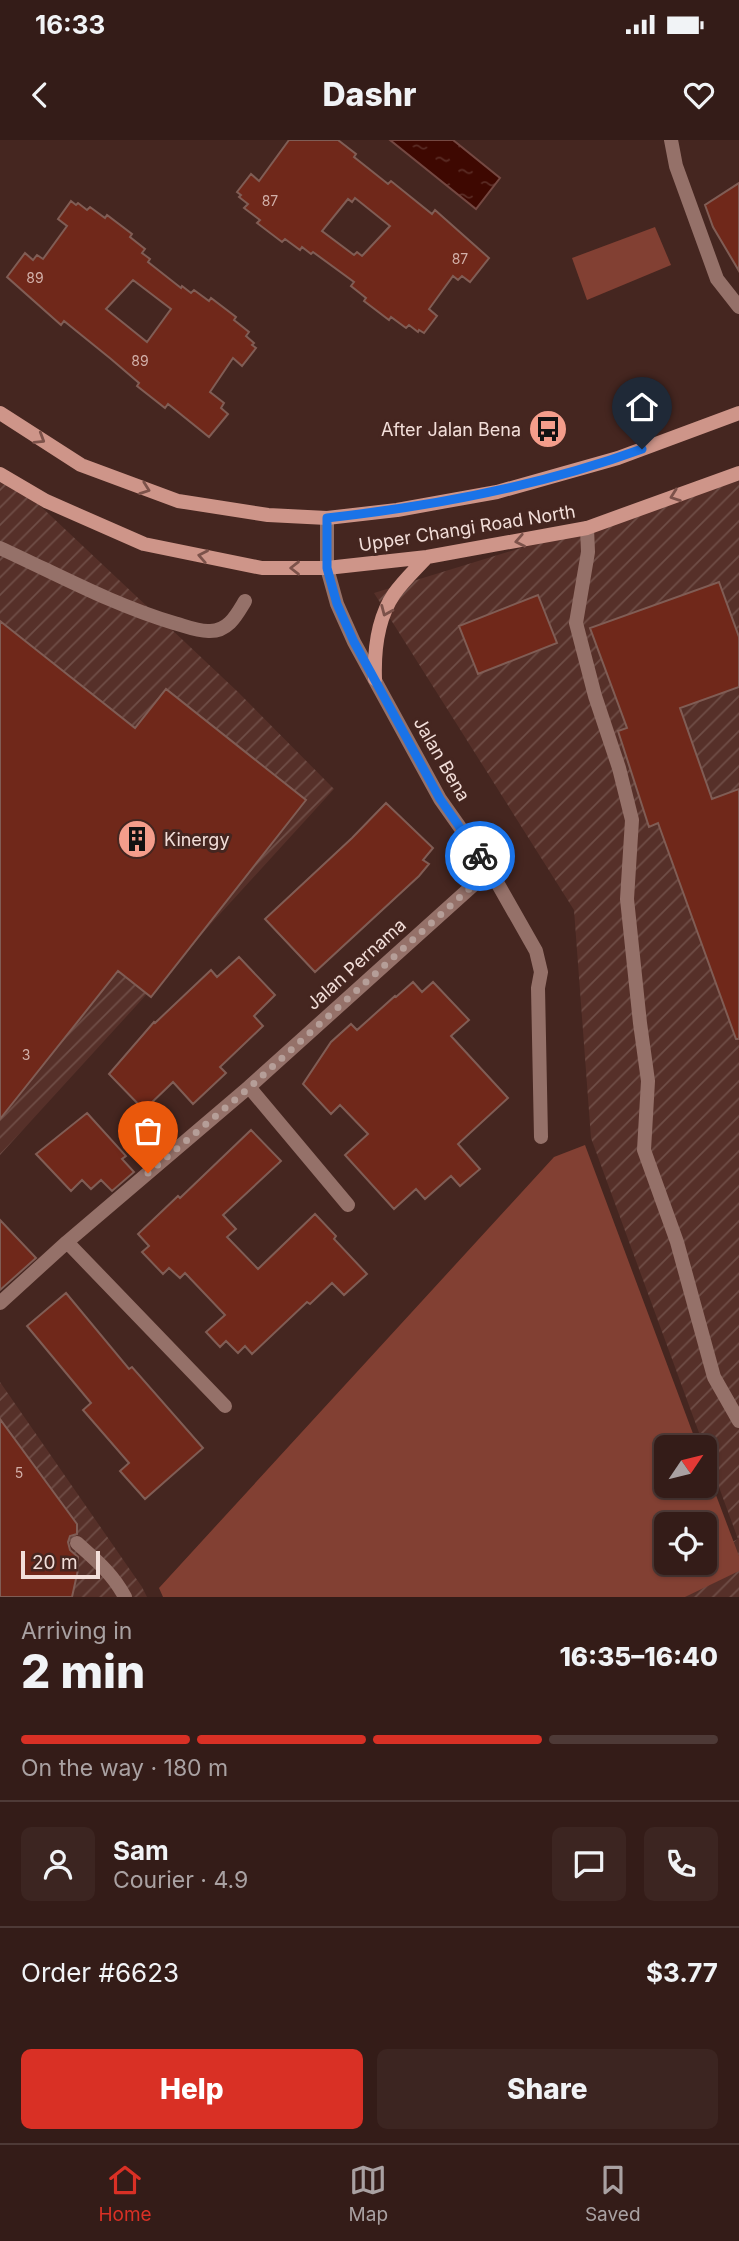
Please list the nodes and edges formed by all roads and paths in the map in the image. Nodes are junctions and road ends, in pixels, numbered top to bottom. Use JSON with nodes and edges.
{"nodes":[{"id":1,"x":671,"y":140,"type":"edge"},
{"id":2,"x":739,"y":307,"type":"edge"},
{"id":3,"x":0,"y":413,"type":"edge"},
{"id":4,"x":739,"y":413,"type":"edge"},
{"id":5,"x":739,"y":473,"type":"edge"},
{"id":6,"x":0,"y":474,"type":"edge"},
{"id":7,"x":327,"y":518,"type":"junction"},
{"id":8,"x":587,"y":528,"type":"junction"},
{"id":9,"x":0,"y":548,"type":"edge"},
{"id":10,"x":427,"y":557,"type":"junction"},
{"id":11,"x":327,"y":568,"type":"junction"},
{"id":12,"x":245,"y":601,"type":"dead end"},
{"id":13,"x":375,"y":679,"type":"junction"},
{"id":14,"x":490,"y":870,"type":"junction"},
{"id":15,"x":250,"y":1087,"type":"junction"},
{"id":16,"x":541,"y":1137,"type":"dead end"},
{"id":17,"x":348,"y":1205,"type":"dead end"},
{"id":18,"x":68,"y":1242,"type":"junction"},
{"id":19,"x":0,"y":1303,"type":"edge"},
{"id":20,"x":225,"y":1406,"type":"dead end"},
{"id":21,"x":739,"y":1422,"type":"edge"},
{"id":22,"x":77,"y":1543,"type":"dead end"},
{"id":23,"x":125,"y":1597,"type":"edge"}],
"edges":[{"from":1,"to":2,"type":"street"},
{"from":3,"to":7,"type":"street","name":"Upper Changi Road North","one_way":true},
{"from":4,"to":7,"type":"street","name":"Upper Changi Road North"},
{"from":5,"to":8,"type":"street","name":"Upper Changi Road North","one_way":true},
{"from":11,"to":6,"type":"street","name":"Upper Changi Road North","one_way":true},
{"from":7,"to":11,"type":"street","name":"Jalan Bena"},
{"from":8,"to":10,"type":"street","name":"Upper Changi Road North","one_way":true},
{"from":8,"to":21,"type":"street"},
{"from":9,"to":12,"type":"street"},
{"from":10,"to":11,"type":"street","name":"Upper Changi Road North"},
{"from":10,"to":13,"type":"street","one_way":true},
{"from":11,"to":13,"type":"street","name":"Jalan Bena"},
{"from":13,"to":14,"type":"street","name":"Jalan Bena"},
{"from":14,"to":15,"type":"street","name":"Jalan Pernama"},
{"from":14,"to":16,"type":"street","name":"Jalan Bena"},
{"from":15,"to":17,"type":"street"},
{"from":15,"to":18,"type":"street","name":"Jalan Pernama"},
{"from":18,"to":19,"type":"street","name":"Jalan Pernama"},
{"from":18,"to":20,"type":"street"},
{"from":22,"to":23,"type":"street"}]}
